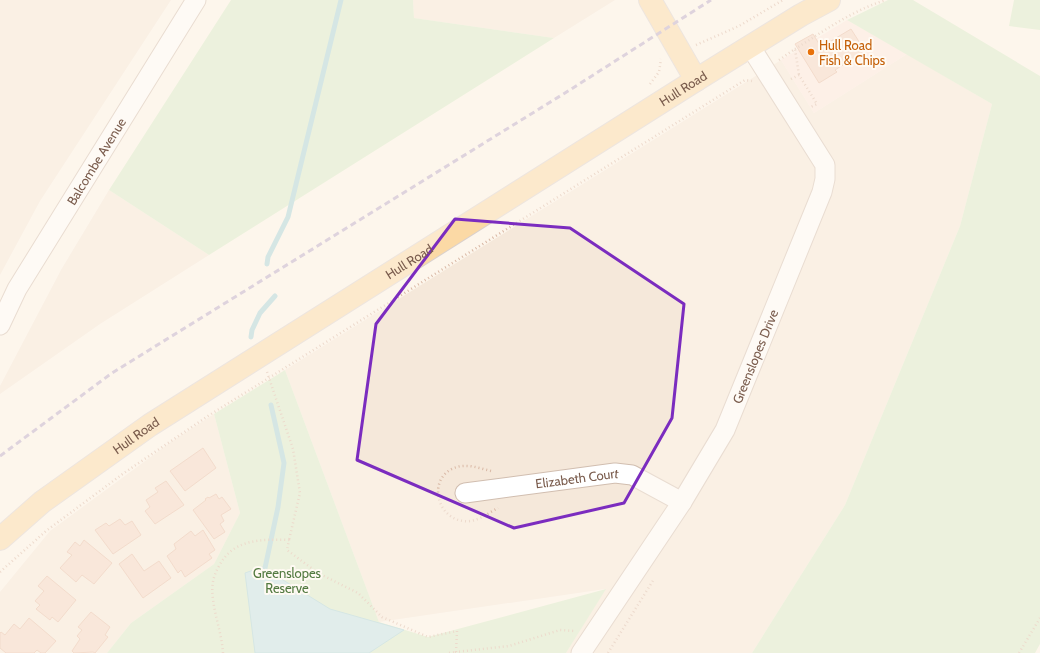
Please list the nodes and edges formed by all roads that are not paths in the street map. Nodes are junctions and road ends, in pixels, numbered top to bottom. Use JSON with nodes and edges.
{"nodes":[{"id":1,"x":196,"y":0,"type":"edge"},
{"id":2,"x":650,"y":0,"type":"edge"},
{"id":3,"x":829,"y":0,"type":"edge"},
{"id":4,"x":750,"y":46,"type":"junction"},
{"id":5,"x":696,"y":80,"type":"junction"},
{"id":6,"x":2,"y":318,"type":"edge"},
{"id":7,"x":465,"y":493,"type":"dead end"},
{"id":8,"x":682,"y":502,"type":"junction"},
{"id":9,"x":0,"y":539,"type":"edge"},
{"id":10,"x":586,"y":646,"type":"edge"}],
"edges":[{"from":1,"to":6,"type":"street","name":"Balcombe Avenue"},
{"from":2,"to":5,"type":"main road"},
{"from":3,"to":4,"type":"main road","name":"Hull Road"},
{"from":4,"to":5,"type":"main road","name":"Hull Road"},
{"from":4,"to":8,"type":"street","name":"Greenslopes Drive"},
{"from":5,"to":9,"type":"main road","name":"Hull Road"},
{"from":7,"to":8,"type":"street","name":"Elizabeth Court"},
{"from":8,"to":10,"type":"street","name":"Greenslopes Drive"}]}
